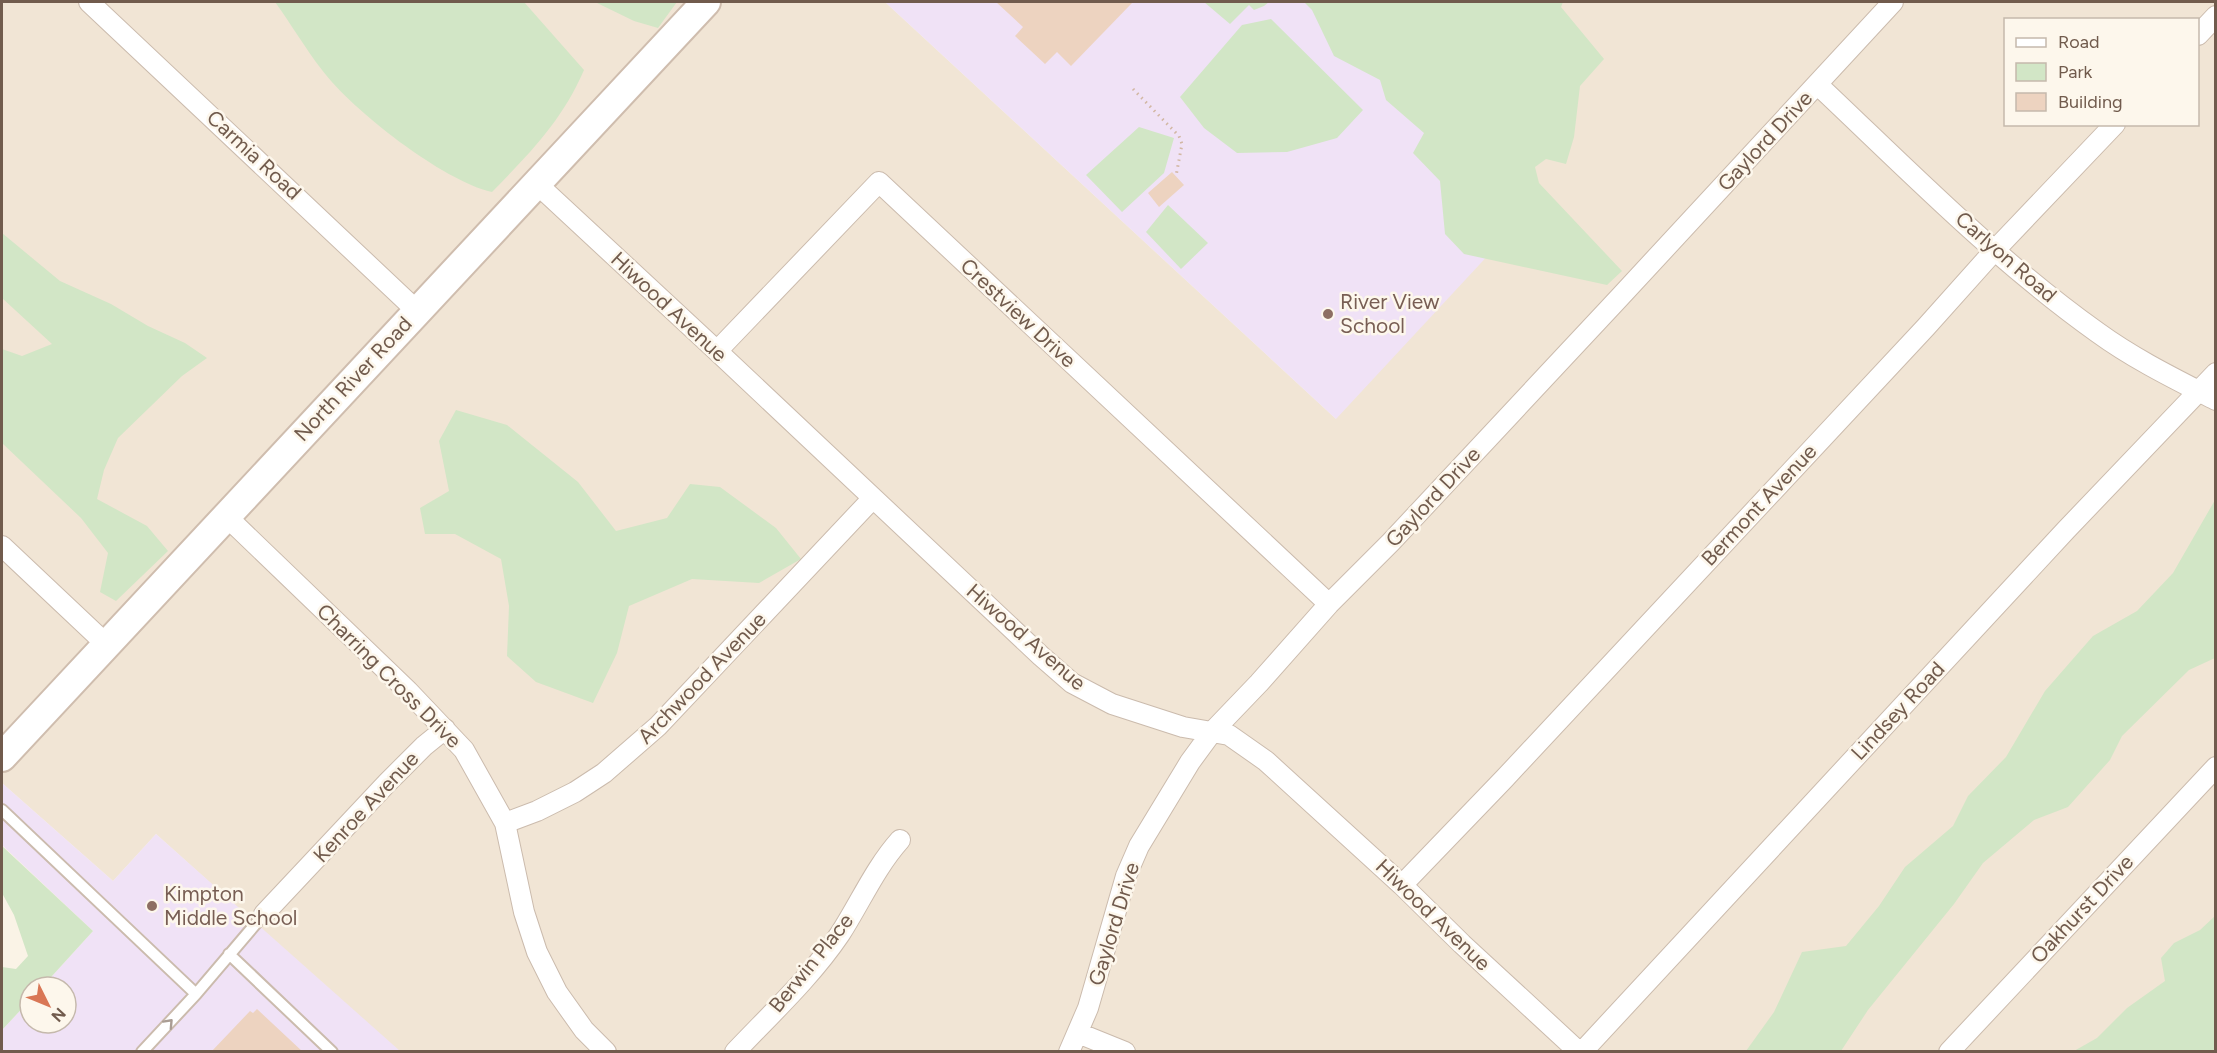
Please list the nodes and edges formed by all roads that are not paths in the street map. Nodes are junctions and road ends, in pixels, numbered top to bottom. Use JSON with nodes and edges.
{"nodes":[{"id":1,"x":89,"y":2,"type":"edge"},
{"id":2,"x":706,"y":2,"type":"edge"},
{"id":3,"x":1893,"y":2,"type":"edge"},
{"id":4,"x":2216,"y":15,"type":"edge"},
{"id":5,"x":2199,"y":34,"type":"edge"},
{"id":6,"x":1818,"y":85,"type":"junction"},
{"id":7,"x":2113,"y":126,"type":"edge"},
{"id":8,"x":536,"y":183,"type":"junction"},
{"id":9,"x":1994,"y":251,"type":"junction"},
{"id":10,"x":417,"y":311,"type":"junction"},
{"id":11,"x":717,"y":351,"type":"junction"},
{"id":12,"x":2216,"y":372,"type":"edge"},
{"id":13,"x":2207,"y":395,"type":"edge"},
{"id":14,"x":873,"y":498,"type":"junction"},
{"id":15,"x":225,"y":516,"type":"junction"},
{"id":16,"x":2,"y":546,"type":"edge"},
{"id":17,"x":1329,"y":604,"type":"junction"},
{"id":18,"x":106,"y":644,"type":"junction"},
{"id":19,"x":445,"y":729,"type":"junction"},
{"id":20,"x":1212,"y":732,"type":"junction"},
{"id":21,"x":2,"y":757,"type":"edge"},
{"id":22,"x":2216,"y":767,"type":"edge"},
{"id":23,"x":2,"y":810,"type":"edge"},
{"id":24,"x":505,"y":823,"type":"junction"},
{"id":25,"x":900,"y":840,"type":"dead end"},
{"id":26,"x":1402,"y":885,"type":"junction"},
{"id":27,"x":264,"y":914,"type":"joint"},
{"id":28,"x":229,"y":954,"type":"junction"},
{"id":29,"x":196,"y":994,"type":"junction"},
{"id":30,"x":1078,"y":1033,"type":"junction"},
{"id":31,"x":142,"y":1052,"type":"edge"},
{"id":32,"x":332,"y":1052,"type":"edge"},
{"id":33,"x":606,"y":1052,"type":"edge"},
{"id":34,"x":735,"y":1052,"type":"edge"},
{"id":35,"x":1069,"y":1052,"type":"edge"},
{"id":36,"x":1125,"y":1052,"type":"edge"},
{"id":37,"x":1581,"y":1052,"type":"edge"},
{"id":38,"x":1949,"y":1052,"type":"edge"}],
"edges":[{"from":1,"to":10,"type":"street","name":"Carmia Road"},
{"from":2,"to":8,"type":"street","name":"North River Road"},
{"from":3,"to":6,"type":"street","name":"Gaylord Drive"},
{"from":4,"to":5,"type":"street"},
{"from":6,"to":9,"type":"street","name":"Carlyon Road"},
{"from":6,"to":17,"type":"street","name":"Gaylord Drive"},
{"from":7,"to":9,"type":"street","name":"Bermont Avenue"},
{"from":8,"to":10,"type":"street","name":"North River Road"},
{"from":8,"to":11,"type":"street","name":"Hiwood Avenue"},
{"from":9,"to":13,"type":"street","name":"Carlyon Road"},
{"from":9,"to":26,"type":"street","name":"Bermont Avenue"},
{"from":10,"to":15,"type":"street","name":"North River Road"},
{"from":11,"to":14,"type":"street","name":"Hiwood Avenue"},
{"from":11,"to":17,"type":"street","name":"Crestview Drive"},
{"from":12,"to":13,"type":"street","name":"Lindsey Road"},
{"from":13,"to":37,"type":"street","name":"Lindsey Road"},
{"from":14,"to":20,"type":"street","name":"Hiwood Avenue"},
{"from":14,"to":24,"type":"street","name":"Archwood Avenue"},
{"from":15,"to":18,"type":"street","name":"North River Road"},
{"from":15,"to":19,"type":"street","name":"Charring Cross Drive"},
{"from":16,"to":18,"type":"street"},
{"from":17,"to":20,"type":"street","name":"Gaylord Drive"},
{"from":18,"to":21,"type":"street","name":"North River Road"},
{"from":19,"to":24,"type":"street","name":"Charring Cross Drive"},
{"from":19,"to":27,"type":"street","name":"Kenroe Avenue"},
{"from":20,"to":26,"type":"street","name":"Hiwood Avenue"},
{"from":20,"to":30,"type":"street","name":"Gaylord Drive"},
{"from":22,"to":38,"type":"street","name":"Oakhurst Drive"},
{"from":23,"to":29,"type":"lane"},
{"from":24,"to":33,"type":"street","name":"Charring Cross Drive"},
{"from":25,"to":34,"type":"street","name":"Berwin Place"},
{"from":26,"to":37,"type":"street","name":"Hiwood Avenue"},
{"from":27,"to":28,"type":"lane"},
{"from":28,"to":29,"type":"lane"},
{"from":28,"to":32,"type":"lane"},
{"from":31,"to":29,"type":"lane","one_way":true},
{"from":30,"to":35,"type":"street","name":"Gaylord Drive"},
{"from":30,"to":36,"type":"street"}]}
